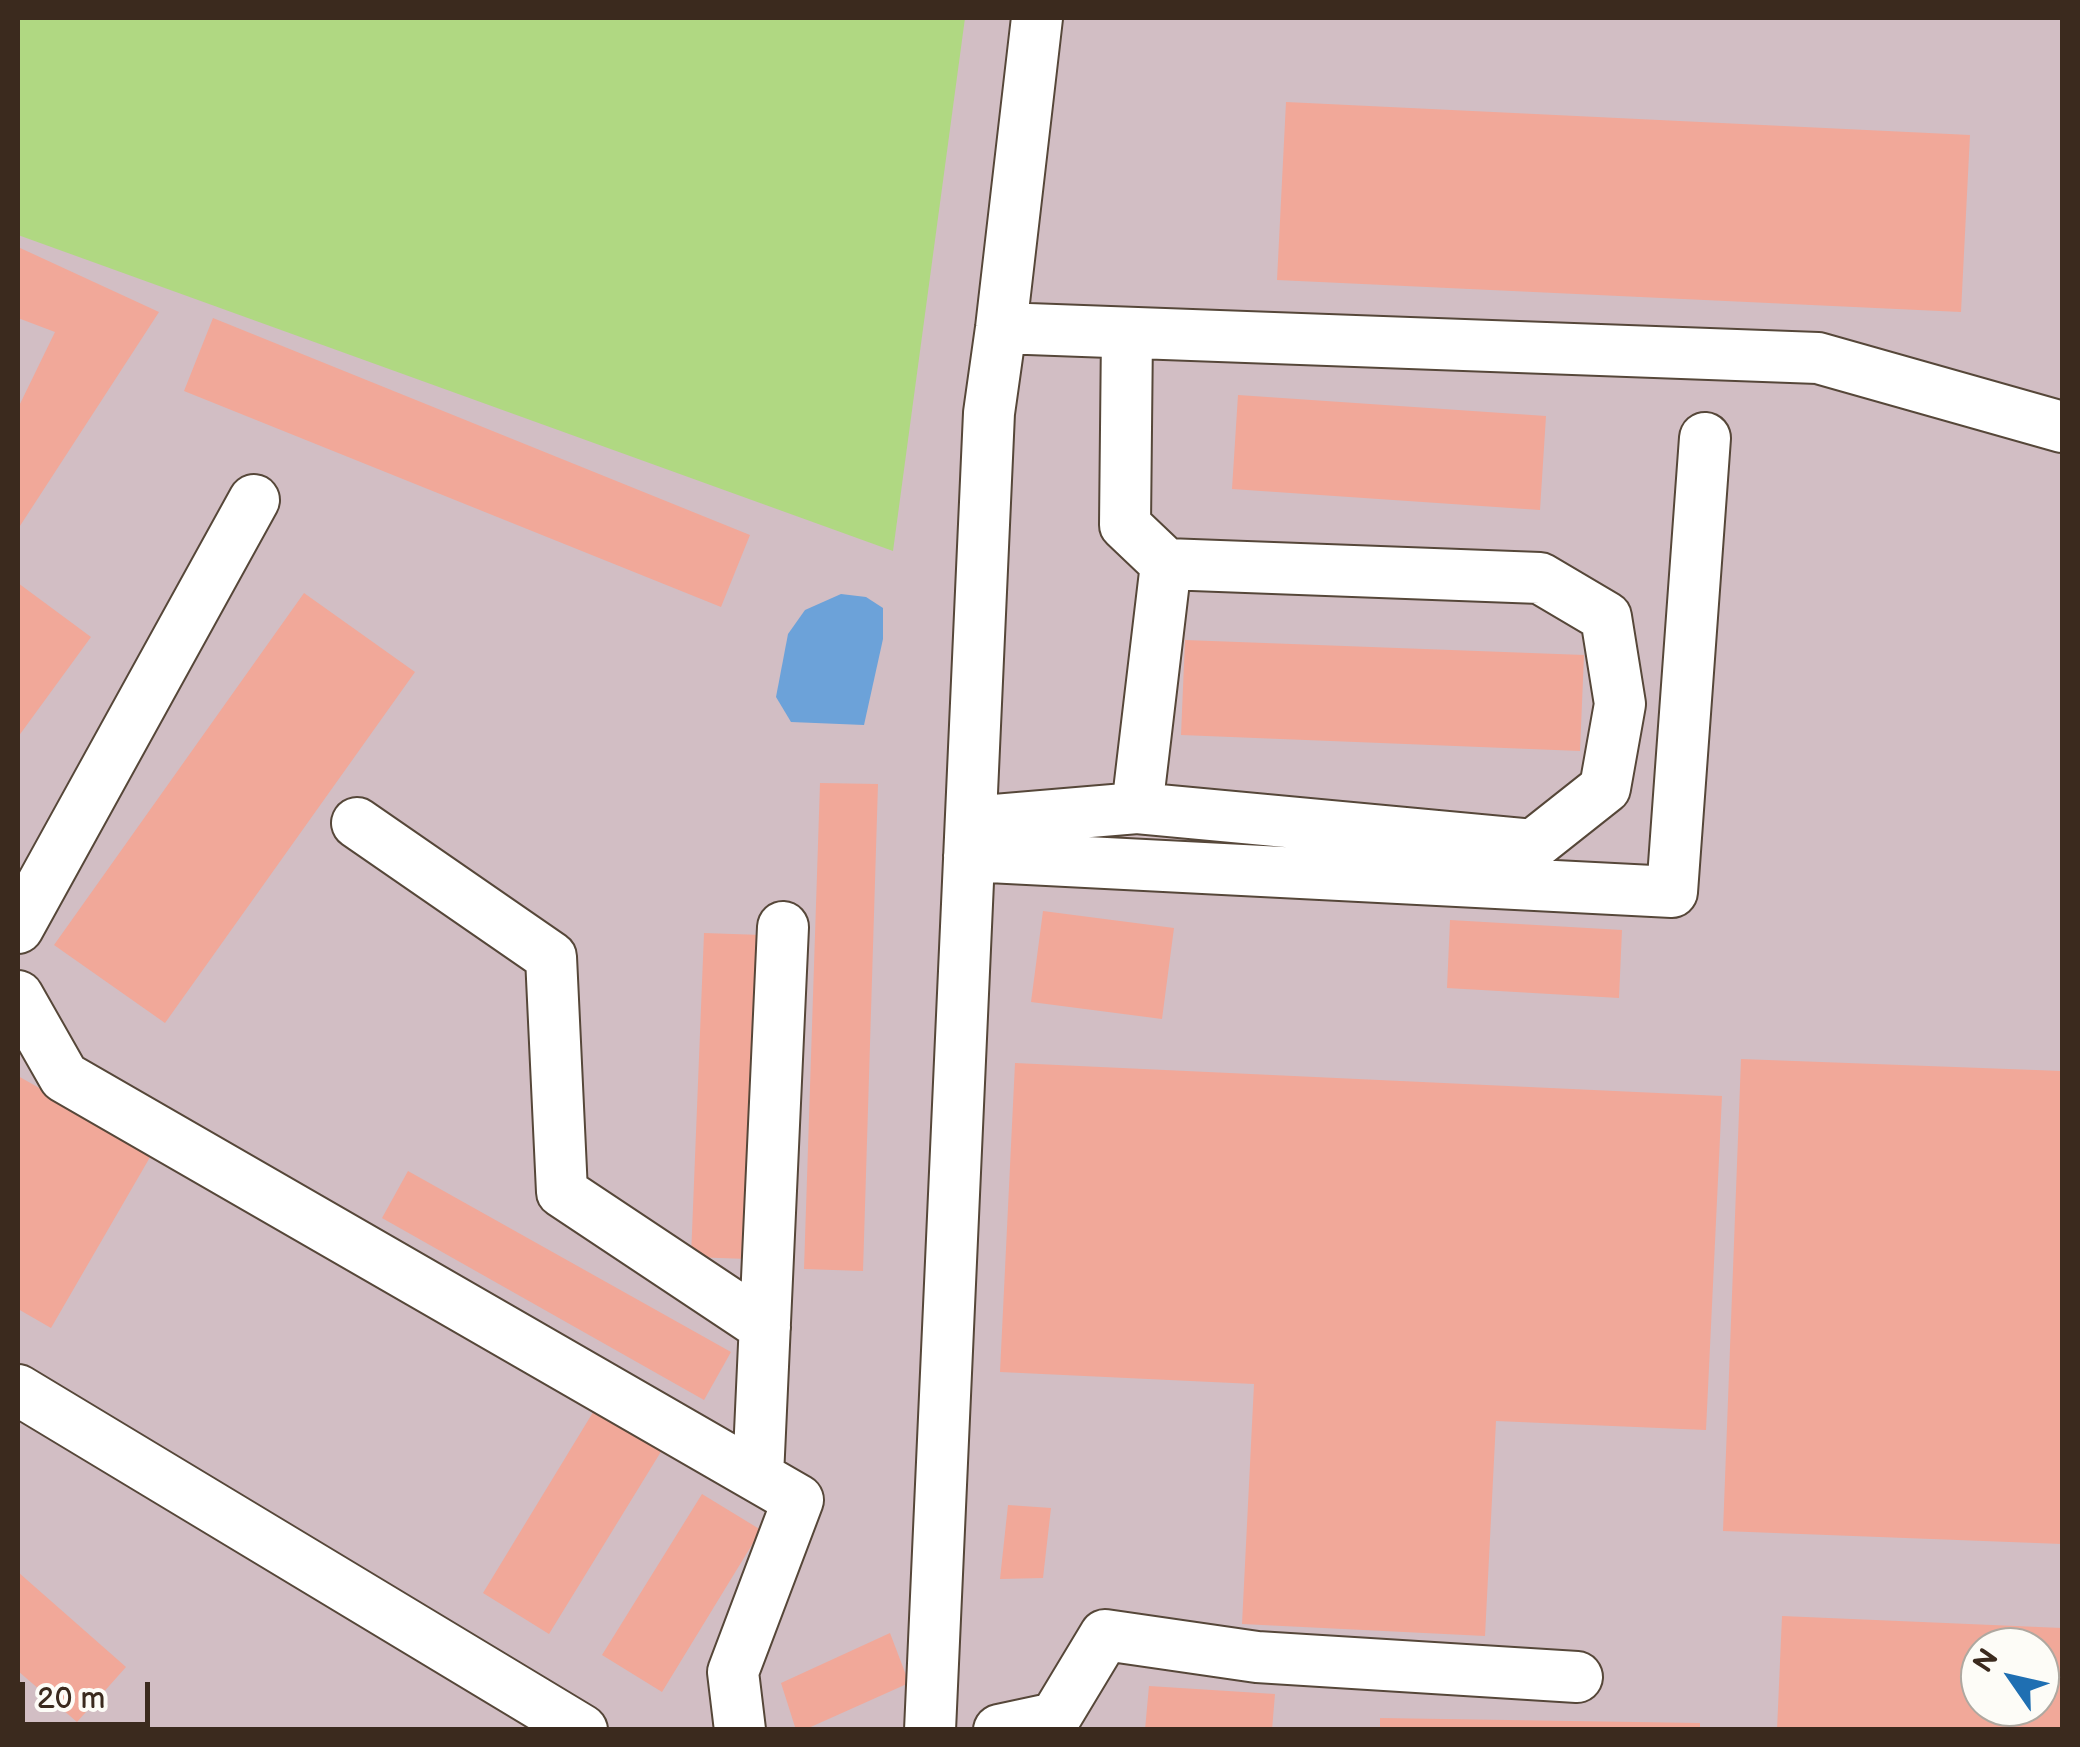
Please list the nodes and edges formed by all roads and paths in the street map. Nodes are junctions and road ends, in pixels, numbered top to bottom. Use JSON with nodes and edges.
{"nodes":[{"id":1,"x":1037,"y":18,"type":"edge"},
{"id":2,"x":1001,"y":328,"type":"junction"},
{"id":3,"x":1127,"y":334,"type":"junction"},
{"id":4,"x":2062,"y":427,"type":"edge"},
{"id":5,"x":1705,"y":438,"type":"dead end"},
{"id":6,"x":254,"y":500,"type":"dead end"},
{"id":7,"x":1166,"y":564,"type":"junction"},
{"id":8,"x":1137,"y":808,"type":"junction"},
{"id":9,"x":357,"y":822,"type":"dead end"},
{"id":10,"x":970,"y":839,"type":"junction"},
{"id":11,"x":783,"y":927,"type":"dead end"},
{"id":12,"x":18,"y":928,"type":"edge"},
{"id":13,"x":18,"y":996,"type":"edge"},
{"id":14,"x":765,"y":1327,"type":"junction"},
{"id":15,"x":18,"y":1390,"type":"edge"},
{"id":16,"x":758,"y":1476,"type":"junction"},
{"id":17,"x":1577,"y":1677,"type":"dead end"},
{"id":18,"x":552,"y":1722,"type":"edge"},
{"id":19,"x":740,"y":1730,"type":"edge"},
{"id":20,"x":930,"y":1730,"type":"edge"},
{"id":21,"x":1000,"y":1730,"type":"edge"}],
"edges":[{"from":1,"to":2,"type":"lane"},
{"from":2,"to":3,"type":"lane"},
{"from":2,"to":10,"type":"lane"},
{"from":3,"to":4,"type":"lane"},
{"from":3,"to":7,"type":"lane"},
{"from":5,"to":10,"type":"lane"},
{"from":6,"to":12,"type":"lane"},
{"from":7,"to":8,"type":"lane"},
{"from":7,"to":8,"type":"lane"},
{"from":8,"to":10,"type":"lane"},
{"from":9,"to":14,"type":"lane"},
{"from":10,"to":20,"type":"lane"},
{"from":11,"to":14,"type":"lane"},
{"from":13,"to":16,"type":"lane"},
{"from":14,"to":16,"type":"lane"},
{"from":15,"to":18,"type":"lane"},
{"from":16,"to":19,"type":"lane"},
{"from":17,"to":21,"type":"lane"}]}
